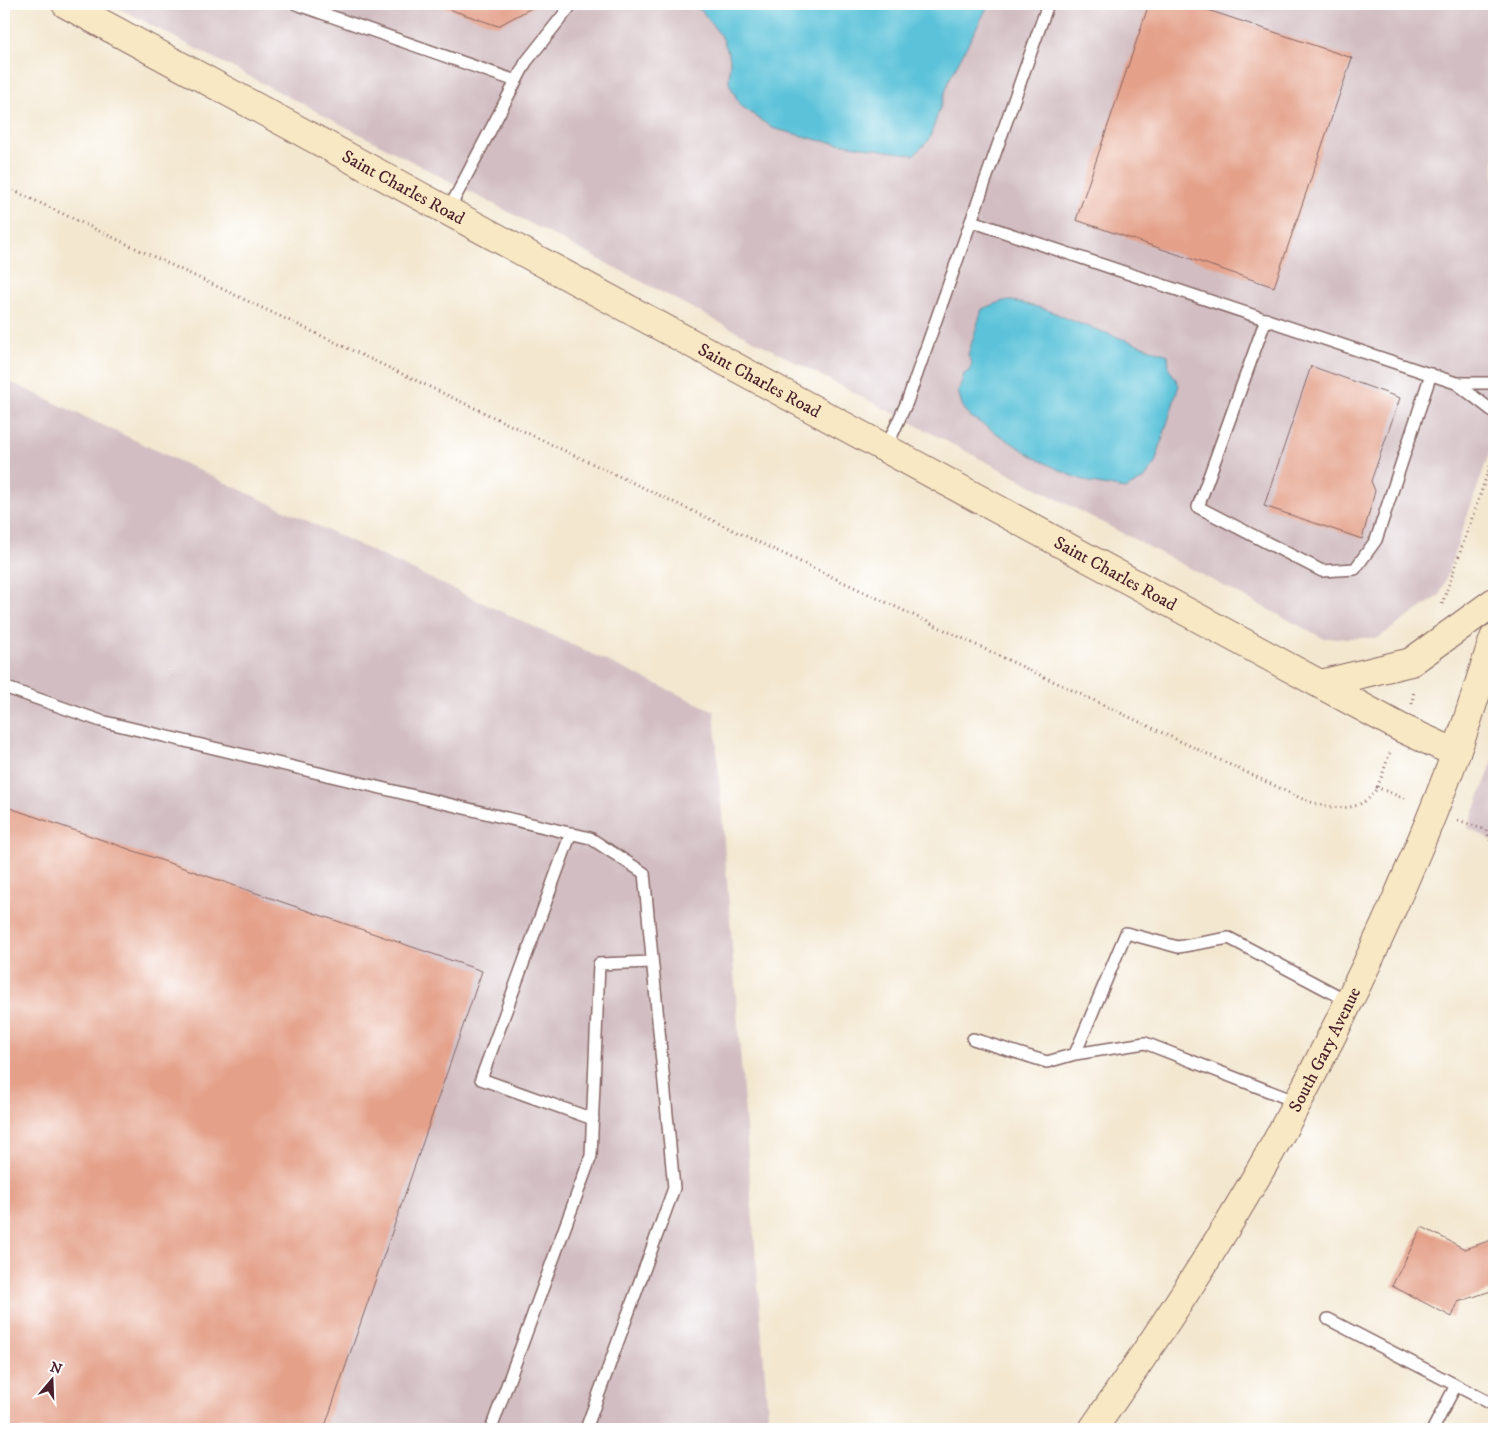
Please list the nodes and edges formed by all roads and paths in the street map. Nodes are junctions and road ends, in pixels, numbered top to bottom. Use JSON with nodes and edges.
{"nodes":[{"id":1,"x":66,"y":4,"type":"edge"},
{"id":2,"x":296,"y":4,"type":"edge"},
{"id":3,"x":572,"y":4,"type":"edge"},
{"id":4,"x":1048,"y":4,"type":"edge"},
{"id":5,"x":516,"y":81,"type":"junction"},
{"id":6,"x":4,"y":186,"type":"edge"},
{"id":7,"x":448,"y":211,"type":"junction"},
{"id":8,"x":972,"y":221,"type":"junction"},
{"id":9,"x":1266,"y":319,"type":"junction"},
{"id":10,"x":1431,"y":374,"type":"junction"},
{"id":11,"x":1456,"y":383,"type":"junction"},
{"id":12,"x":1494,"y":383,"type":"edge"},
{"id":13,"x":1494,"y":412,"type":"edge"},
{"id":14,"x":886,"y":448,"type":"junction"},
{"id":15,"x":1494,"y":455,"type":"edge"},
{"id":16,"x":1494,"y":602,"type":"edge"},
{"id":17,"x":1437,"y":610,"type":"dead end"},
{"id":18,"x":1494,"y":638,"type":"edge"},
{"id":19,"x":1320,"y":684,"type":"junction"},
{"id":20,"x":4,"y":687,"type":"edge"},
{"id":21,"x":1456,"y":753,"type":"junction"},
{"id":22,"x":1388,"y":758,"type":"dead end"},
{"id":23,"x":1376,"y":787,"type":"junction"},
{"id":24,"x":1394,"y":794,"type":"dead end"},
{"id":25,"x":1472,"y":825,"type":"dead end"},
{"id":26,"x":571,"y":833,"type":"junction"},
{"id":27,"x":1494,"y":849,"type":"edge"},
{"id":28,"x":652,"y":962,"type":"junction"},
{"id":29,"x":1348,"y":1001,"type":"junction"},
{"id":30,"x":973,"y":1039,"type":"dead end"},
{"id":31,"x":1075,"y":1054,"type":"junction"},
{"id":32,"x":1297,"y":1102,"type":"junction"},
{"id":33,"x":593,"y":1119,"type":"junction"},
{"id":34,"x":1328,"y":1318,"type":"dead end"},
{"id":35,"x":1456,"y":1385,"type":"junction"},
{"id":36,"x":1494,"y":1405,"type":"edge"},
{"id":37,"x":492,"y":1429,"type":"edge"},
{"id":38,"x":586,"y":1429,"type":"edge"},
{"id":39,"x":1093,"y":1429,"type":"edge"},
{"id":40,"x":1433,"y":1429,"type":"edge"}],
"edges":[{"from":1,"to":7,"type":"street","name":"Saint Charles Road"},
{"from":2,"to":5,"type":"lane"},
{"from":3,"to":5,"type":"lane"},
{"from":4,"to":8,"type":"lane"},
{"from":5,"to":7,"type":"lane"},
{"from":6,"to":23,"type":"path"},
{"from":7,"to":14,"type":"street","name":"Saint Charles Road"},
{"from":8,"to":9,"type":"lane"},
{"from":8,"to":14,"type":"lane"},
{"from":9,"to":10,"type":"lane"},
{"from":9,"to":10,"type":"lane"},
{"from":10,"to":11,"type":"lane"},
{"from":11,"to":12,"type":"lane"},
{"from":11,"to":13,"type":"lane"},
{"from":14,"to":19,"type":"street","name":"Saint Charles Road"},
{"from":15,"to":17,"type":"path"},
{"from":16,"to":19,"type":"street"},
{"from":18,"to":21,"type":"street","name":"South Gary Avenue"},
{"from":19,"to":21,"type":"street","name":"Saint Charles Road"},
{"from":20,"to":26,"type":"lane"},
{"from":21,"to":29,"type":"street","name":"South Gary Avenue"},
{"from":22,"to":23,"type":"path"},
{"from":23,"to":24,"type":"path"},
{"from":25,"to":27,"type":"path"},
{"from":26,"to":28,"type":"lane"},
{"from":26,"to":33,"type":"lane"},
{"from":28,"to":33,"type":"lane"},
{"from":28,"to":38,"type":"lane"},
{"from":29,"to":31,"type":"lane"},
{"from":29,"to":32,"type":"street","name":"South Gary Avenue"},
{"from":30,"to":31,"type":"lane"},
{"from":31,"to":32,"type":"lane"},
{"from":32,"to":39,"type":"street","name":"South Gary Avenue"},
{"from":33,"to":37,"type":"lane"},
{"from":34,"to":35,"type":"lane"},
{"from":35,"to":36,"type":"lane"},
{"from":35,"to":40,"type":"lane"}]}
